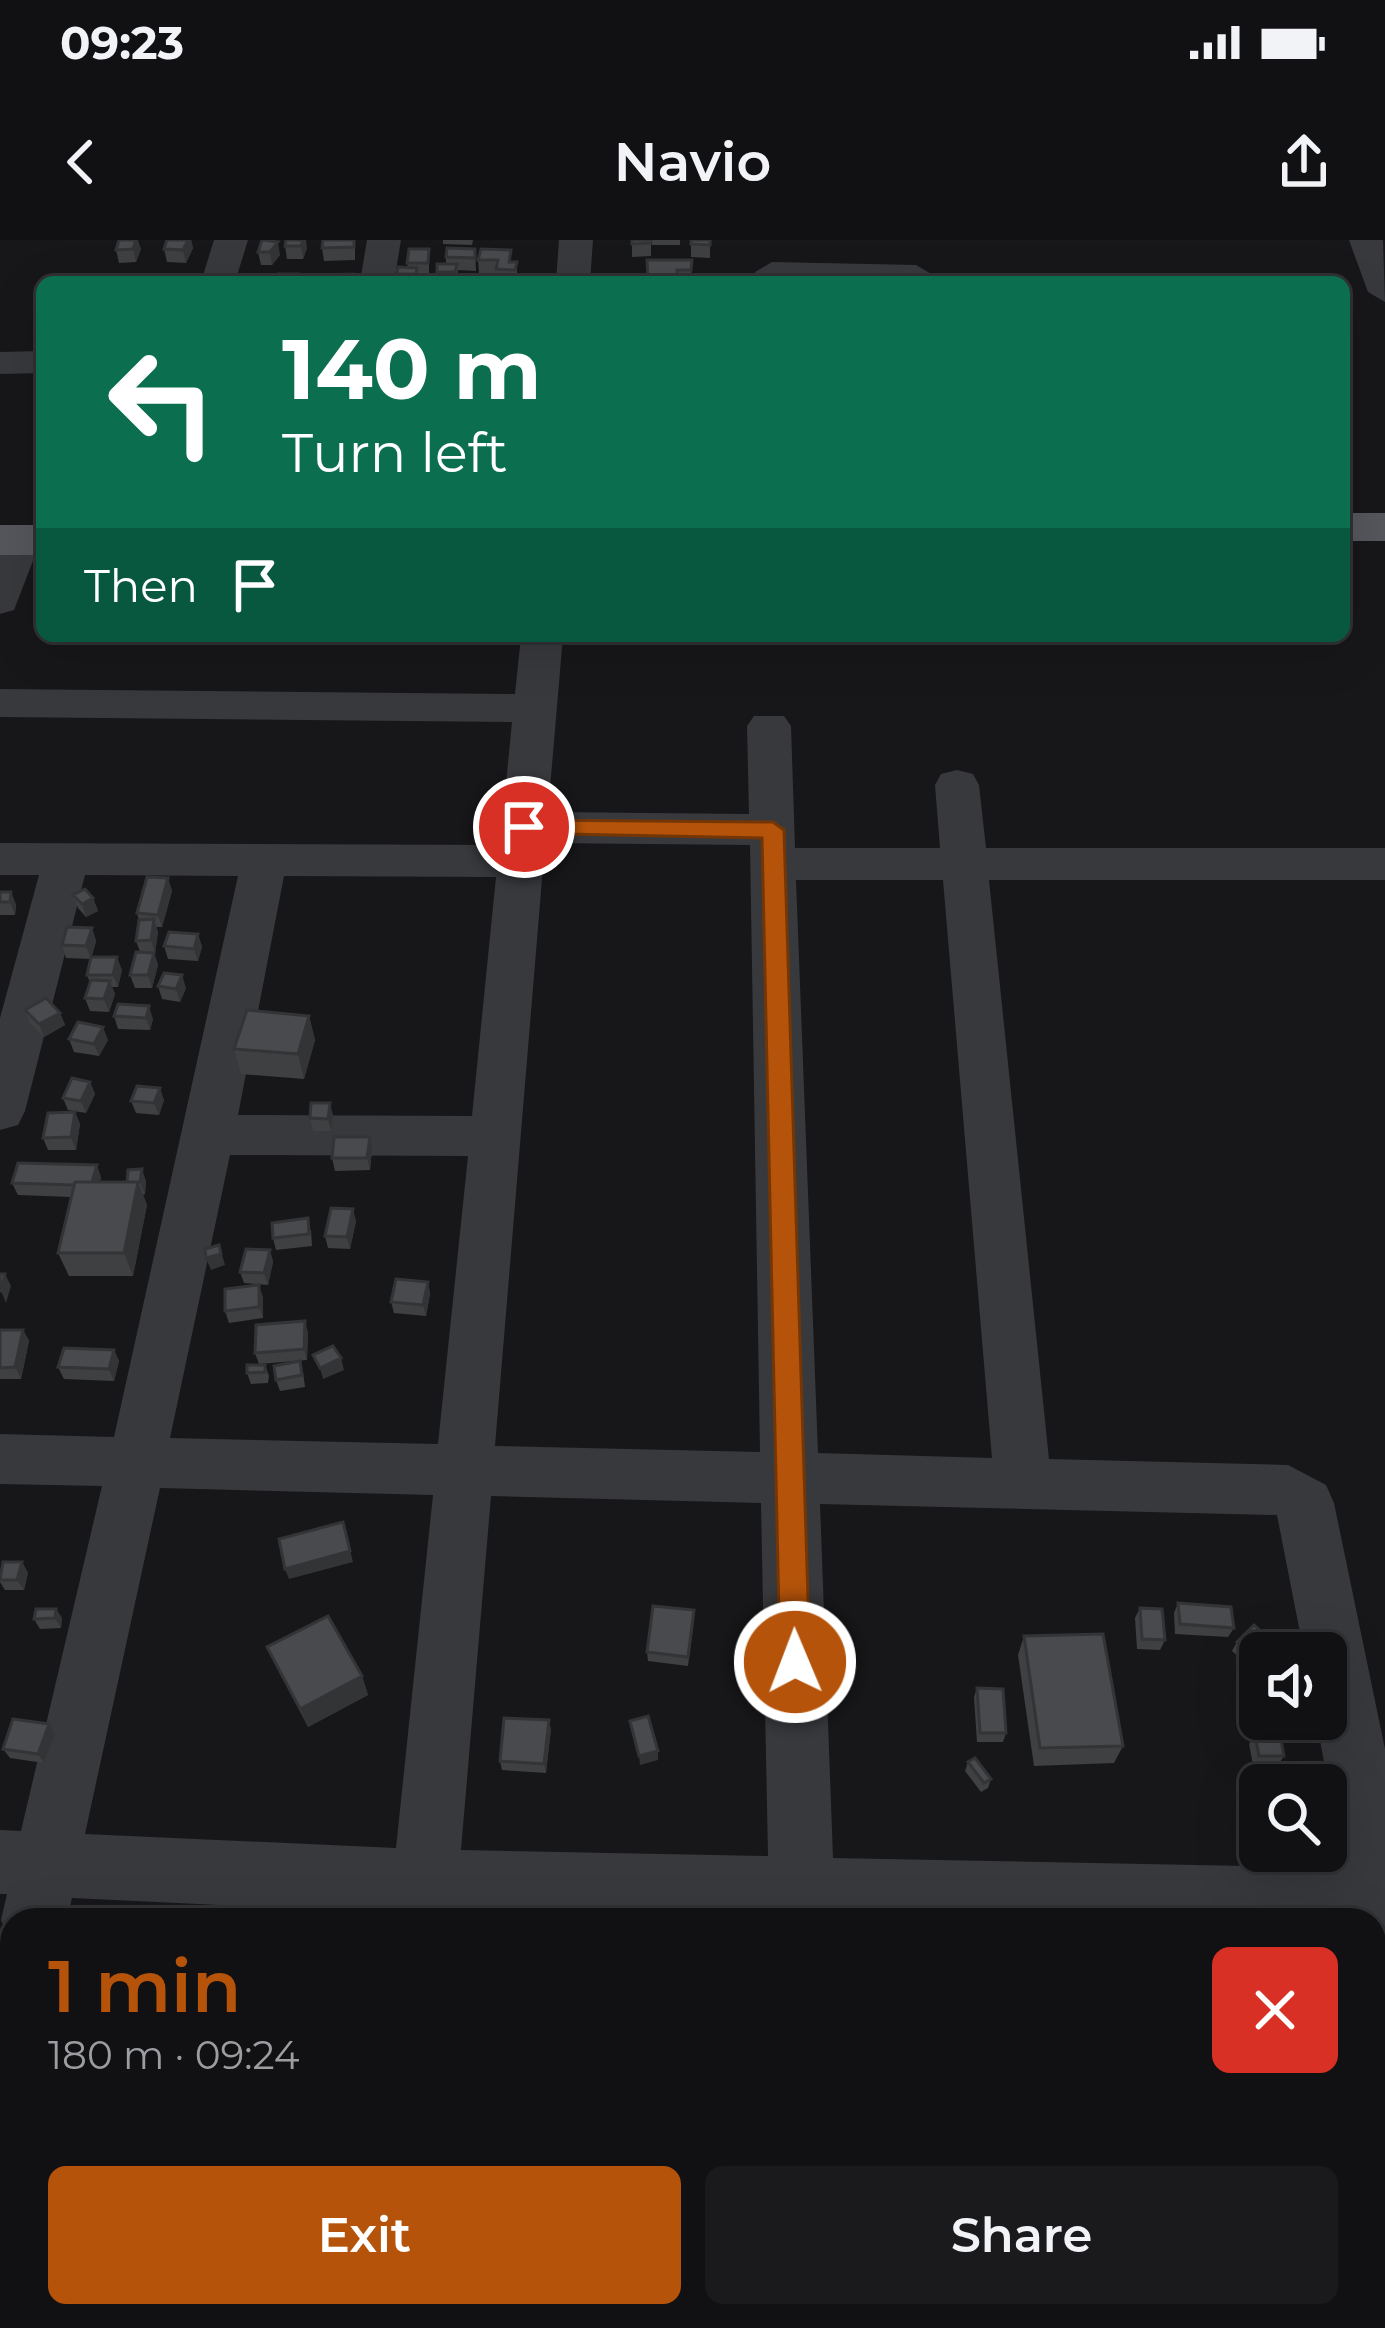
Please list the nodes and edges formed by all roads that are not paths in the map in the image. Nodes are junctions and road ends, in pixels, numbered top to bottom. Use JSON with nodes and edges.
{"nodes":[{"id":1,"x":232,"y":240,"type":"edge"},
{"id":2,"x":384,"y":240,"type":"edge"},
{"id":3,"x":576,"y":240,"type":"edge"},
{"id":4,"x":1366,"y":240,"type":"edge"},
{"id":5,"x":772,"y":265,"type":"edge"},
{"id":6,"x":915,"y":266,"type":"edge"},
{"id":7,"x":220,"y":276,"type":"edge"},
{"id":8,"x":378,"y":276,"type":"edge"},
{"id":9,"x":573,"y":276,"type":"edge"},
{"id":10,"x":1385,"y":292,"type":"edge"},
{"id":11,"x":36,"y":362,"type":"edge"},
{"id":12,"x":0,"y":363,"type":"edge"},
{"id":13,"x":1385,"y":526,"type":"edge"},
{"id":14,"x":1350,"y":527,"type":"edge"},
{"id":15,"x":21,"y":540,"type":"edge"},
{"id":16,"x":0,"y":601,"type":"edge"},
{"id":17,"x":542,"y":642,"type":"edge"},
{"id":18,"x":0,"y":703,"type":"edge"},
{"id":19,"x":536,"y":708,"type":"junction"},
{"id":20,"x":770,"y":726,"type":"dead end"},
{"id":21,"x":957,"y":784,"type":"dead end"},
{"id":22,"x":523,"y":844,"type":"junction"},
{"id":23,"x":774,"y":847,"type":"junction"},
{"id":24,"x":67,"y":857,"type":"junction"},
{"id":25,"x":265,"y":857,"type":"junction"},
{"id":26,"x":0,"y":859,"type":"edge"},
{"id":27,"x":1385,"y":864,"type":"edge"},
{"id":28,"x":968,"y":868,"type":"junction"},
{"id":29,"x":0,"y":1111,"type":"edge"},
{"id":30,"x":212,"y":1135,"type":"junction"},
{"id":31,"x":494,"y":1136,"type":"junction"},
{"id":32,"x":0,"y":1459,"type":"edge"},
{"id":33,"x":134,"y":1459,"type":"junction"},
{"id":34,"x":464,"y":1468,"type":"junction"},
{"id":35,"x":790,"y":1479,"type":"junction"},
{"id":36,"x":1024,"y":1486,"type":"junction"},
{"id":37,"x":27,"y":1882,"type":"edge"},
{"id":38,"x":423,"y":1901,"type":"edge"},
{"id":39,"x":1385,"y":1904,"type":"edge"},
{"id":40,"x":801,"y":1905,"type":"edge"}],
"edges":[{"from":1,"to":7,"type":"street"},
{"from":2,"to":8,"type":"street"},
{"from":3,"to":9,"type":"street"},
{"from":4,"to":10,"type":"street"},
{"from":5,"to":6,"type":"street"},
{"from":11,"to":12,"type":"street"},
{"from":13,"to":14,"type":"main road"},
{"from":15,"to":16,"type":"street"},
{"from":17,"to":19,"type":"street"},
{"from":18,"to":19,"type":"street"},
{"from":19,"to":22,"type":"street"},
{"from":20,"to":23,"type":"street"},
{"from":21,"to":28,"type":"street"},
{"from":22,"to":23,"type":"street"},
{"from":22,"to":25,"type":"street"},
{"from":22,"to":31,"type":"street"},
{"from":23,"to":28,"type":"street"},
{"from":23,"to":35,"type":"street"},
{"from":24,"to":25,"type":"street"},
{"from":24,"to":26,"type":"street"},
{"from":24,"to":29,"type":"street"},
{"from":25,"to":30,"type":"street"},
{"from":27,"to":28,"type":"street"},
{"from":28,"to":36,"type":"street"},
{"from":30,"to":31,"type":"street"},
{"from":30,"to":33,"type":"street"},
{"from":31,"to":34,"type":"street"},
{"from":32,"to":33,"type":"street"},
{"from":33,"to":34,"type":"street"},
{"from":33,"to":37,"type":"street"},
{"from":34,"to":35,"type":"street"},
{"from":34,"to":38,"type":"street"},
{"from":35,"to":36,"type":"street"},
{"from":35,"to":40,"type":"street"},
{"from":36,"to":39,"type":"street"},
{"from":37,"to":38,"type":"street"},
{"from":38,"to":40,"type":"street"},
{"from":39,"to":40,"type":"street"}]}
